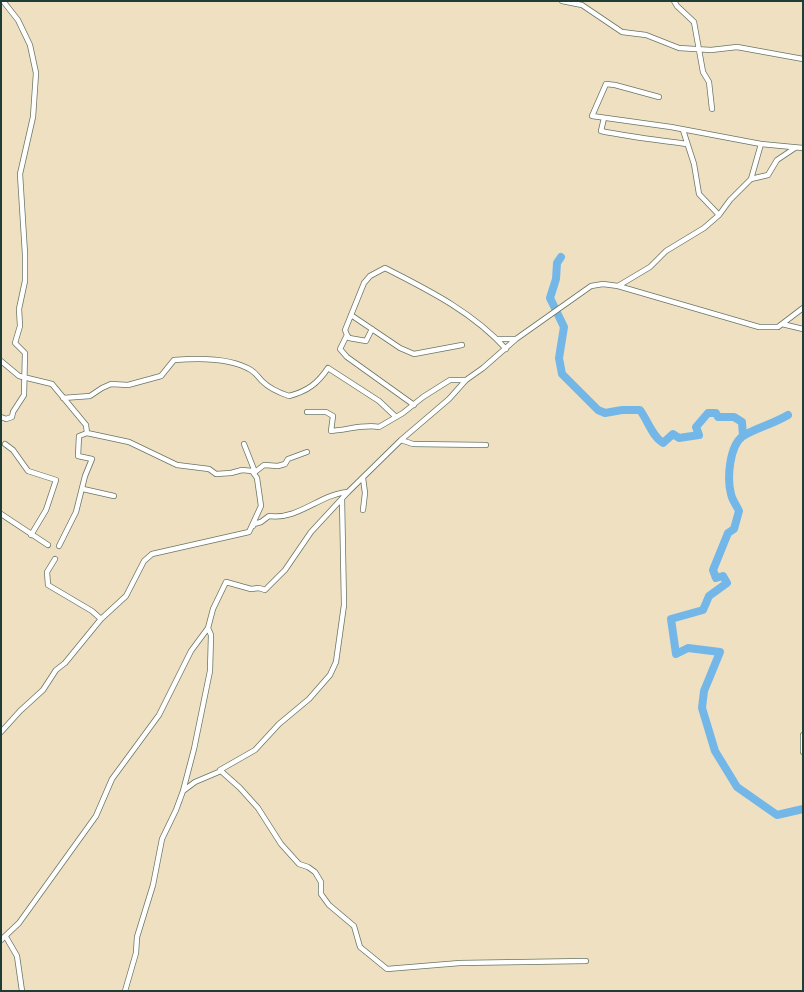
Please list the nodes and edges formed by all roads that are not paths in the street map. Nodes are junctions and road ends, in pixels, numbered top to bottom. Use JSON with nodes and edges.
{"nodes":[{"id":1,"x":3,"y":1,"type":"edge"},
{"id":2,"x":562,"y":1,"type":"edge"},
{"id":3,"x":674,"y":1,"type":"edge"},
{"id":4,"x":698,"y":50,"type":"junction"},
{"id":5,"x":803,"y":59,"type":"edge"},
{"id":6,"x":659,"y":97,"type":"dead end"},
{"id":7,"x":712,"y":109,"type":"dead end"},
{"id":8,"x":604,"y":118,"type":"junction"},
{"id":9,"x":684,"y":130,"type":"junction"},
{"id":10,"x":687,"y":144,"type":"junction"},
{"id":11,"x":761,"y":144,"type":"junction"},
{"id":12,"x":796,"y":147,"type":"junction"},
{"id":13,"x":803,"y":148,"type":"edge"},
{"id":14,"x":751,"y":179,"type":"junction"},
{"id":15,"x":719,"y":215,"type":"junction"},
{"id":16,"x":618,"y":286,"type":"junction"},
{"id":17,"x":803,"y":308,"type":"edge"},
{"id":18,"x":351,"y":315,"type":"junction"},
{"id":19,"x":782,"y":324,"type":"junction"},
{"id":20,"x":372,"y":329,"type":"junction"},
{"id":21,"x":803,"y":329,"type":"edge"},
{"id":22,"x":347,"y":335,"type":"junction"},
{"id":23,"x":498,"y":339,"type":"junction"},
{"id":24,"x":516,"y":339,"type":"junction"},
{"id":25,"x":462,"y":345,"type":"dead end"},
{"id":26,"x":506,"y":349,"type":"junction"},
{"id":27,"x":1,"y":361,"type":"edge"},
{"id":28,"x":24,"y":378,"type":"junction"},
{"id":29,"x":466,"y":380,"type":"junction"},
{"id":30,"x":63,"y":398,"type":"junction"},
{"id":31,"x":414,"y":405,"type":"junction"},
{"id":32,"x":308,"y":412,"type":"dead end"},
{"id":33,"x":1,"y":417,"type":"edge"},
{"id":34,"x":396,"y":417,"type":"junction"},
{"id":35,"x":87,"y":433,"type":"junction"},
{"id":36,"x":401,"y":440,"type":"junction"},
{"id":37,"x":5,"y":444,"type":"dead end"},
{"id":38,"x":244,"y":444,"type":"dead end"},
{"id":39,"x":486,"y":445,"type":"dead end"},
{"id":40,"x":307,"y":452,"type":"dead end"},
{"id":41,"x":255,"y":472,"type":"junction"},
{"id":42,"x":362,"y":478,"type":"junction"},
{"id":43,"x":83,"y":490,"type":"junction"},
{"id":44,"x":348,"y":492,"type":"junction"},
{"id":45,"x":114,"y":496,"type":"dead end"},
{"id":46,"x":342,"y":500,"type":"junction"},
{"id":47,"x":363,"y":510,"type":"dead end"},
{"id":48,"x":1,"y":514,"type":"edge"},
{"id":49,"x":250,"y":531,"type":"junction"},
{"id":50,"x":31,"y":535,"type":"junction"},
{"id":51,"x":48,"y":545,"type":"dead end"},
{"id":52,"x":59,"y":546,"type":"dead end"},
{"id":53,"x":55,"y":559,"type":"dead end"},
{"id":54,"x":100,"y":619,"type":"junction"},
{"id":55,"x":208,"y":628,"type":"junction"},
{"id":56,"x":1,"y":732,"type":"edge"},
{"id":57,"x":803,"y":735,"type":"edge"},
{"id":58,"x":803,"y":752,"type":"edge"},
{"id":59,"x":220,"y":770,"type":"junction"},
{"id":60,"x":183,"y":791,"type":"junction"},
{"id":61,"x":6,"y":937,"type":"junction"},
{"id":62,"x":1,"y":940,"type":"edge"},
{"id":63,"x":586,"y":961,"type":"dead end"},
{"id":64,"x":22,"y":991,"type":"edge"},
{"id":65,"x":125,"y":991,"type":"edge"}],
"edges":[{"from":1,"to":28,"type":"street"},
{"from":2,"to":4,"type":"street"},
{"from":3,"to":4,"type":"street"},
{"from":4,"to":5,"type":"street"},
{"from":4,"to":7,"type":"street"},
{"from":6,"to":8,"type":"street"},
{"from":8,"to":9,"type":"street"},
{"from":8,"to":10,"type":"street"},
{"from":9,"to":10,"type":"street"},
{"from":9,"to":11,"type":"street"},
{"from":10,"to":15,"type":"street"},
{"from":11,"to":12,"type":"street"},
{"from":11,"to":14,"type":"street"},
{"from":12,"to":13,"type":"street"},
{"from":12,"to":14,"type":"street"},
{"from":14,"to":15,"type":"street"},
{"from":15,"to":16,"type":"street"},
{"from":16,"to":19,"type":"street"},
{"from":16,"to":24,"type":"street"},
{"from":17,"to":19,"type":"street"},
{"from":18,"to":20,"type":"street"},
{"from":18,"to":22,"type":"street"},
{"from":18,"to":23,"type":"street"},
{"from":19,"to":21,"type":"street"},
{"from":20,"to":22,"type":"street"},
{"from":20,"to":25,"type":"street"},
{"from":22,"to":31,"type":"street"},
{"from":23,"to":24,"type":"street"},
{"from":23,"to":26,"type":"street"},
{"from":24,"to":26,"type":"street"},
{"from":26,"to":29,"type":"street"},
{"from":27,"to":28,"type":"street"},
{"from":28,"to":30,"type":"street"},
{"from":28,"to":33,"type":"street"},
{"from":29,"to":31,"type":"street"},
{"from":29,"to":36,"type":"street"},
{"from":30,"to":34,"type":"street"},
{"from":30,"to":35,"type":"street"},
{"from":31,"to":34,"type":"street"},
{"from":32,"to":34,"type":"street"},
{"from":35,"to":41,"type":"street"},
{"from":35,"to":43,"type":"street"},
{"from":36,"to":39,"type":"street"},
{"from":36,"to":42,"type":"street"},
{"from":37,"to":50,"type":"street"},
{"from":38,"to":41,"type":"street"},
{"from":40,"to":41,"type":"street"},
{"from":41,"to":49,"type":"street"},
{"from":42,"to":44,"type":"street"},
{"from":42,"to":47,"type":"street"},
{"from":43,"to":45,"type":"street"},
{"from":43,"to":52,"type":"street"},
{"from":44,"to":46,"type":"street"},
{"from":44,"to":49,"type":"street"},
{"from":46,"to":55,"type":"street"},
{"from":46,"to":59,"type":"street"},
{"from":48,"to":50,"type":"street"},
{"from":49,"to":54,"type":"street"},
{"from":50,"to":51,"type":"street"},
{"from":53,"to":54,"type":"street"},
{"from":54,"to":56,"type":"street"},
{"from":55,"to":60,"type":"street"},
{"from":55,"to":61,"type":"street"},
{"from":57,"to":58,"type":"street"},
{"from":59,"to":60,"type":"street"},
{"from":59,"to":63,"type":"street"},
{"from":60,"to":65,"type":"street"},
{"from":61,"to":62,"type":"street"},
{"from":61,"to":64,"type":"street"}]}
